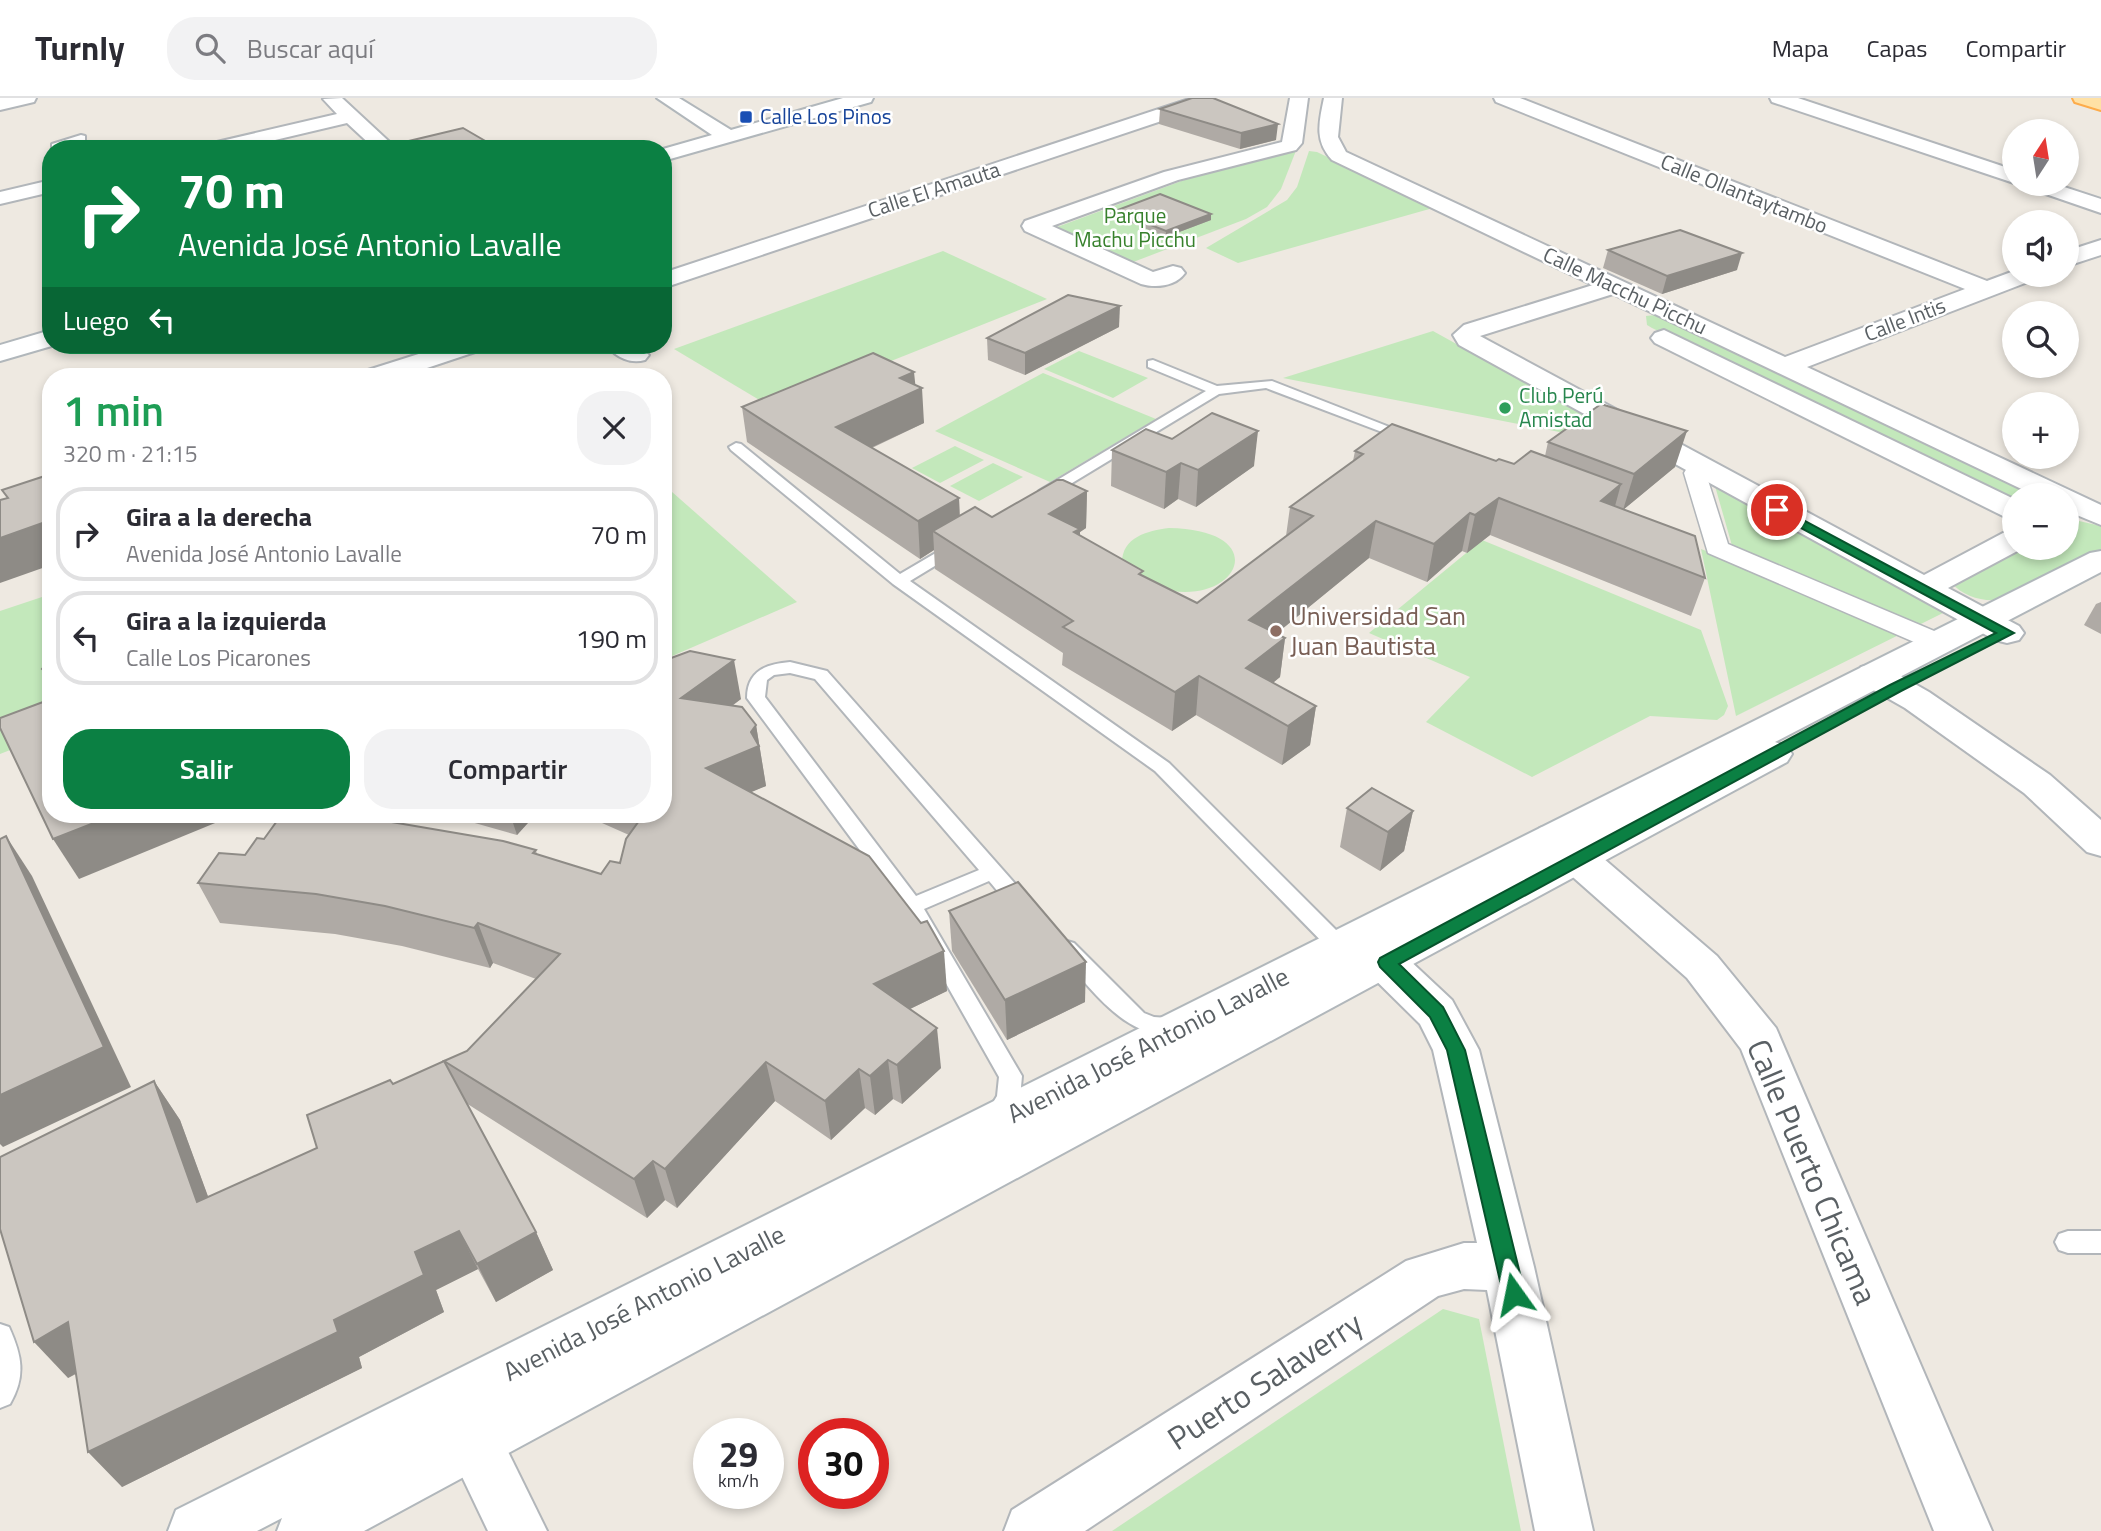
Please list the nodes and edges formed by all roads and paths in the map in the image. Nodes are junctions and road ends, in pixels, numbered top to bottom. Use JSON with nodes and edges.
{"nodes":[{"id":1,"x":27,"y":98,"type":"edge"},
{"id":2,"x":331,"y":98,"type":"edge"},
{"id":3,"x":666,"y":98,"type":"edge"},
{"id":4,"x":689,"y":98,"type":"edge"},
{"id":5,"x":834,"y":98,"type":"edge"},
{"id":6,"x":864,"y":98,"type":"edge"},
{"id":7,"x":1299,"y":98,"type":"edge"},
{"id":8,"x":1333,"y":98,"type":"edge"},
{"id":9,"x":1503,"y":98,"type":"edge"},
{"id":10,"x":1779,"y":98,"type":"edge"},
{"id":11,"x":2082,"y":98,"type":"edge"},
{"id":12,"x":1208,"y":101,"type":"edge"},
{"id":13,"x":0,"y":104,"type":"edge"},
{"id":14,"x":2101,"y":104,"type":"edge"},
{"id":15,"x":351,"y":116,"type":"junction"},
{"id":16,"x":1273,"y":124,"type":"edge"},
{"id":17,"x":1295,"y":127,"type":"junction"},
{"id":18,"x":1328,"y":130,"type":"junction"},
{"id":19,"x":731,"y":131,"type":"junction"},
{"id":20,"x":81,"y":138,"type":"dead end"},
{"id":21,"x":71,"y":140,"type":"edge"},
{"id":22,"x":249,"y":140,"type":"edge"},
{"id":23,"x":377,"y":140,"type":"edge"},
{"id":24,"x":672,"y":144,"type":"edge"},
{"id":25,"x":672,"y":152,"type":"edge"},
{"id":26,"x":2002,"y":173,"type":"edge"},
{"id":27,"x":42,"y":188,"type":"edge"},
{"id":28,"x":2071,"y":196,"type":"edge"},
{"id":29,"x":0,"y":198,"type":"edge"},
{"id":30,"x":2101,"y":206,"type":"edge"},
{"id":31,"x":2101,"y":247,"type":"edge"},
{"id":32,"x":2079,"y":255,"type":"edge"},
{"id":33,"x":1172,"y":274,"type":"dead end"},
{"id":34,"x":672,"y":278,"type":"edge"},
{"id":35,"x":2002,"y":283,"type":"edge"},
{"id":36,"x":1615,"y":286,"type":"junction"},
{"id":37,"x":1986,"y":289,"type":"junction"},
{"id":38,"x":1659,"y":306,"type":"junction"},
{"id":39,"x":42,"y":324,"type":"edge"},
{"id":40,"x":0,"y":336,"type":"edge"},
{"id":41,"x":42,"y":341,"type":"edge"},
{"id":42,"x":0,"y":353,"type":"edge"},
{"id":43,"x":444,"y":354,"type":"edge"},
{"id":44,"x":1153,"y":364,"type":"dead end"},
{"id":45,"x":1785,"y":366,"type":"junction"},
{"id":46,"x":402,"y":368,"type":"edge"},
{"id":47,"x":1216,"y":390,"type":"junction"},
{"id":48,"x":1420,"y":441,"type":"edge"},
{"id":49,"x":736,"y":447,"type":"dead end"},
{"id":50,"x":1705,"y":471,"type":"junction"},
{"id":51,"x":2026,"y":483,"type":"edge"},
{"id":52,"x":1028,"y":503,"type":"edge"},
{"id":53,"x":2002,"y":504,"type":"edge"},
{"id":54,"x":970,"y":539,"type":"edge"},
{"id":55,"x":2002,"y":546,"type":"edge"},
{"id":56,"x":2101,"y":560,"type":"edge"},
{"id":57,"x":899,"y":581,"type":"junction"},
{"id":58,"x":2101,"y":585,"type":"edge"},
{"id":59,"x":1922,"y":589,"type":"junction"},
{"id":60,"x":1995,"y":627,"type":"junction"},
{"id":61,"x":1937,"y":642,"type":"junction"},
{"id":62,"x":1884,"y":681,"type":"junction"},
{"id":63,"x":2101,"y":842,"type":"edge"},
{"id":64,"x":1567,"y":848,"type":"junction"},
{"id":65,"x":992,"y":872,"type":"junction"},
{"id":66,"x":912,"y":906,"type":"junction"},
{"id":67,"x":1039,"y":920,"type":"edge"},
{"id":68,"x":1058,"y":939,"type":"edge"},
{"id":69,"x":1362,"y":949,"type":"junction"},
{"id":70,"x":1189,"y":1024,"type":"junction"},
{"id":71,"x":991,"y":1125,"type":"junction"},
{"id":72,"x":2068,"y":1242,"type":"dead end"},
{"id":73,"x":2101,"y":1242,"type":"edge"},
{"id":74,"x":1508,"y":1268,"type":"junction"},
{"id":75,"x":0,"y":1336,"type":"edge"},
{"id":76,"x":0,"y":1395,"type":"edge"},
{"id":77,"x":463,"y":1420,"type":"junction"},
{"id":78,"x":197,"y":1531,"type":"edge"},
{"id":79,"x":306,"y":1531,"type":"edge"},
{"id":80,"x":518,"y":1531,"type":"edge"},
{"id":81,"x":1033,"y":1531,"type":"edge"},
{"id":82,"x":1564,"y":1531,"type":"edge"},
{"id":83,"x":1963,"y":1531,"type":"edge"}],
"edges":[{"from":1,"to":13,"type":"street"},
{"from":2,"to":15,"type":"street"},
{"from":3,"to":19,"type":"street"},
{"from":4,"to":19,"type":"street"},
{"from":5,"to":19,"type":"street"},
{"from":6,"to":19,"type":"street"},
{"from":7,"to":17,"type":"street"},
{"from":8,"to":18,"type":"street"},
{"from":9,"to":37,"type":"street","name":"Calle Ollantaytambo"},
{"from":10,"to":26,"type":"street"},
{"from":11,"to":14,"type":"main road"},
{"from":12,"to":34,"type":"street","name":"Calle El Amauta"},
{"from":15,"to":22,"type":"street"},
{"from":15,"to":23,"type":"street"},
{"from":16,"to":17,"type":"street"},
{"from":17,"to":18,"type":"street"},
{"from":17,"to":33,"type":"street"},
{"from":18,"to":36,"type":"street","name":"Calle Macchu Picchu"},
{"from":19,"to":24,"type":"street"},
{"from":19,"to":25,"type":"street"},
{"from":20,"to":21,"type":"lane"},
{"from":27,"to":29,"type":"street"},
{"from":28,"to":30,"type":"street"},
{"from":31,"to":32,"type":"street"},
{"from":35,"to":37,"type":"street","name":"Calle Intis"},
{"from":36,"to":38,"type":"street","name":"Calle Macchu Picchu"},
{"from":36,"to":50,"type":"street"},
{"from":37,"to":45,"type":"street","name":"Calle Intis"},
{"from":38,"to":45,"type":"street","name":"Calle Macchu Picchu"},
{"from":38,"to":53,"type":"street"},
{"from":39,"to":40,"type":"street"},
{"from":41,"to":42,"type":"street"},
{"from":43,"to":46,"type":"street"},
{"from":44,"to":47,"type":"lane"},
{"from":45,"to":51,"type":"street","name":"Calle Macchu Picchu"},
{"from":47,"to":48,"type":"lane"},
{"from":47,"to":52,"type":"lane"},
{"from":49,"to":57,"type":"lane"},
{"from":50,"to":59,"type":"street"},
{"from":50,"to":61,"type":"street"},
{"from":54,"to":57,"type":"lane"},
{"from":55,"to":59,"type":"street"},
{"from":56,"to":60,"type":"street","name":"Avenida José Antonio Lavalle"},
{"from":57,"to":69,"type":"lane"},
{"from":58,"to":60,"type":"street","name":"Avenida José Antonio Lavalle"},
{"from":59,"to":60,"type":"street"},
{"from":60,"to":61,"type":"street","name":"Avenida José Antonio Lavalle"},
{"from":60,"to":62,"type":"street","name":"Avenida José Antonio Lavalle"},
{"from":61,"to":62,"type":"street","name":"Avenida José Antonio Lavalle"},
{"from":62,"to":63,"type":"street"},
{"from":62,"to":64,"type":"street","name":"Avenida José Antonio Lavalle"},
{"from":64,"to":69,"type":"street","name":"Avenida José Antonio Lavalle"},
{"from":64,"to":83,"type":"street","name":"Calle Puerto Chicama"},
{"from":65,"to":66,"type":"lane"},
{"from":65,"to":66,"type":"lane"},
{"from":65,"to":67,"type":"lane"},
{"from":66,"to":71,"type":"lane"},
{"from":68,"to":70,"type":"lane"},
{"from":69,"to":70,"type":"street","name":"Avenida José Antonio Lavalle"},
{"from":69,"to":74,"type":"street"},
{"from":69,"to":77,"type":"street","name":"Avenida José Antonio Lavalle"},
{"from":70,"to":71,"type":"street","name":"Avenida José Antonio Lavalle"},
{"from":71,"to":77,"type":"street","name":"Avenida José Antonio Lavalle"},
{"from":72,"to":73,"type":"lane"},
{"from":74,"to":81,"type":"street","name":"Puerto Salaverry"},
{"from":74,"to":82,"type":"street"},
{"from":75,"to":76,"type":"lane"},
{"from":77,"to":78,"type":"street","name":"Avenida José Antonio Lavalle"},
{"from":77,"to":79,"type":"street","name":"Avenida José Antonio Lavalle"},
{"from":77,"to":80,"type":"street"}]}
